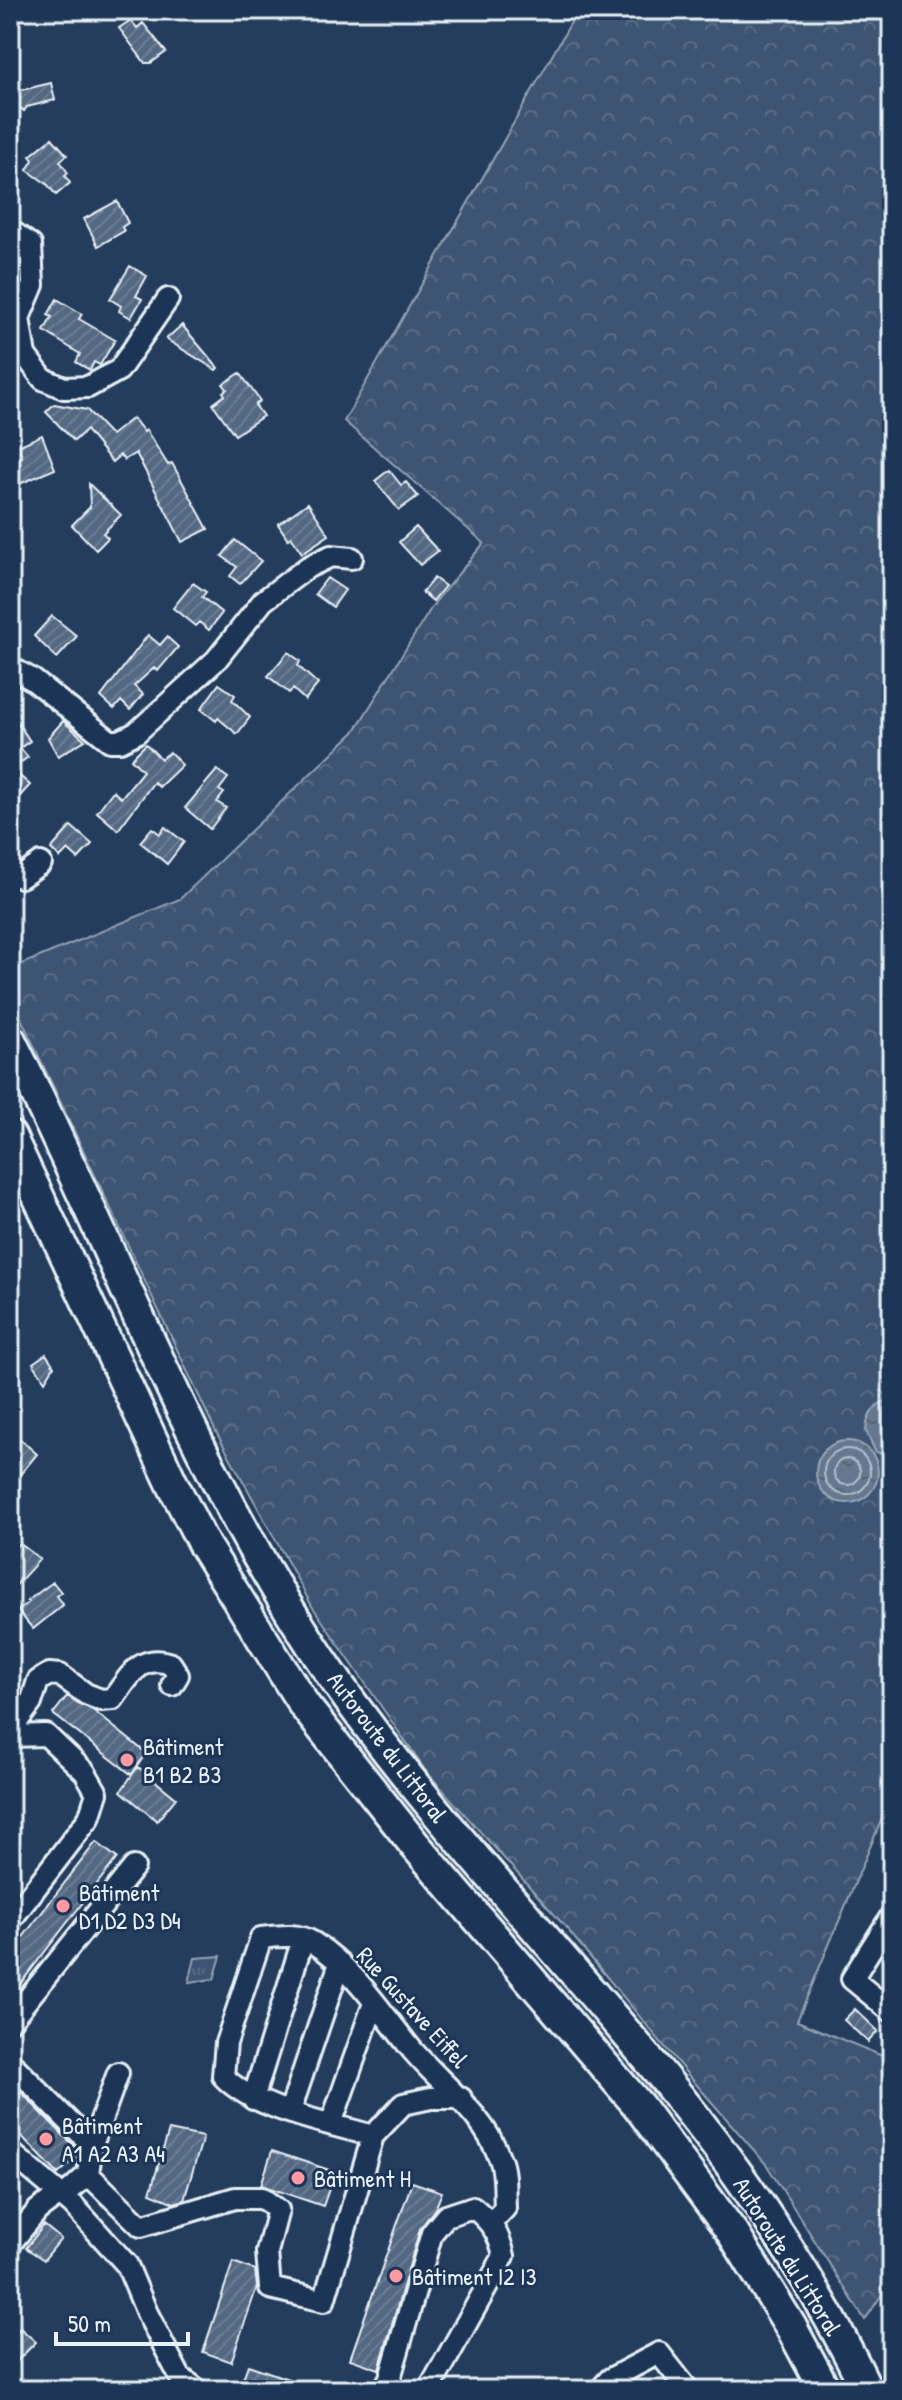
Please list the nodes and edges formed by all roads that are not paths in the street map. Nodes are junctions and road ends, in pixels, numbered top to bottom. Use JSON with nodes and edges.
{"nodes":[{"id":1,"x":10,"y":230,"type":"edge"},
{"id":2,"x":168,"y":299,"type":"dead end"},
{"id":3,"x":352,"y":558,"type":"dead end"},
{"id":4,"x":10,"y":667,"type":"edge"},
{"id":5,"x":41,"y":863,"type":"dead end"},
{"id":6,"x":10,"y":874,"type":"edge"},
{"id":7,"x":10,"y":1040,"type":"edge"},
{"id":8,"x":10,"y":1136,"type":"edge"},
{"id":9,"x":172,"y":1685,"type":"dead end"},
{"id":10,"x":10,"y":1733,"type":"edge"},
{"id":11,"x":134,"y":1867,"type":"dead end"},
{"id":12,"x":892,"y":1915,"type":"edge"},
{"id":13,"x":10,"y":1921,"type":"edge"},
{"id":14,"x":303,"y":1939,"type":"junction"},
{"id":15,"x":340,"y":1963,"type":"junction"},
{"id":16,"x":374,"y":2003,"type":"junction"},
{"id":17,"x":892,"y":2012,"type":"edge"},
{"id":18,"x":10,"y":2021,"type":"edge"},
{"id":19,"x":10,"y":2062,"type":"edge"},
{"id":20,"x":118,"y":2073,"type":"dead end"},
{"id":21,"x":461,"y":2098,"type":"junction"},
{"id":22,"x":253,"y":2099,"type":"junction"},
{"id":23,"x":290,"y":2111,"type":"junction"},
{"id":24,"x":331,"y":2124,"type":"junction"},
{"id":25,"x":373,"y":2136,"type":"junction"},
{"id":26,"x":92,"y":2145,"type":"junction"},
{"id":27,"x":10,"y":2152,"type":"edge"},
{"id":28,"x":88,"y":2174,"type":"junction"},
{"id":29,"x":63,"y":2195,"type":"junction"},
{"id":30,"x":492,"y":2222,"type":"junction"},
{"id":31,"x":10,"y":2244,"type":"edge"},
{"id":32,"x":198,"y":2390,"type":"edge"},
{"id":33,"x":383,"y":2390,"type":"edge"},
{"id":34,"x":429,"y":2390,"type":"edge"},
{"id":35,"x":600,"y":2390,"type":"edge"},
{"id":36,"x":688,"y":2390,"type":"edge"},
{"id":37,"x":825,"y":2390,"type":"edge"},
{"id":38,"x":867,"y":2390,"type":"edge"}],
"edges":[{"from":1,"to":2,"type":"street"},
{"from":3,"to":4,"type":"street"},
{"from":5,"to":6,"type":"street"},
{"from":7,"to":38,"type":"highway","name":"Autoroute du Littoral"},
{"from":8,"to":37,"type":"highway","name":"Autoroute du Littoral"},
{"from":9,"to":10,"type":"street"},
{"from":10,"to":13,"type":"street"},
{"from":11,"to":18,"type":"street"},
{"from":12,"to":17,"type":"street"},
{"from":14,"to":15,"type":"street","name":"Rue Gustave Eiffel"},
{"from":14,"to":22,"type":"street"},
{"from":14,"to":22,"type":"street"},
{"from":15,"to":16,"type":"street","name":"Rue Gustave Eiffel"},
{"from":15,"to":23,"type":"street"},
{"from":16,"to":21,"type":"street","name":"Rue Gustave Eiffel"},
{"from":16,"to":24,"type":"street"},
{"from":19,"to":26,"type":"street"},
{"from":20,"to":26,"type":"street"},
{"from":21,"to":25,"type":"street","name":"Rue Gustave Eiffel"},
{"from":21,"to":30,"type":"street","name":"Rue Gustave Eiffel"},
{"from":22,"to":23,"type":"street"},
{"from":23,"to":24,"type":"street"},
{"from":24,"to":25,"type":"street"},
{"from":25,"to":28,"type":"street"},
{"from":26,"to":28,"type":"street"},
{"from":27,"to":29,"type":"street"},
{"from":28,"to":29,"type":"street"},
{"from":29,"to":31,"type":"street"},
{"from":29,"to":32,"type":"street"},
{"from":30,"to":33,"type":"street"},
{"from":30,"to":34,"type":"street"},
{"from":35,"to":36,"type":"street"}]}
